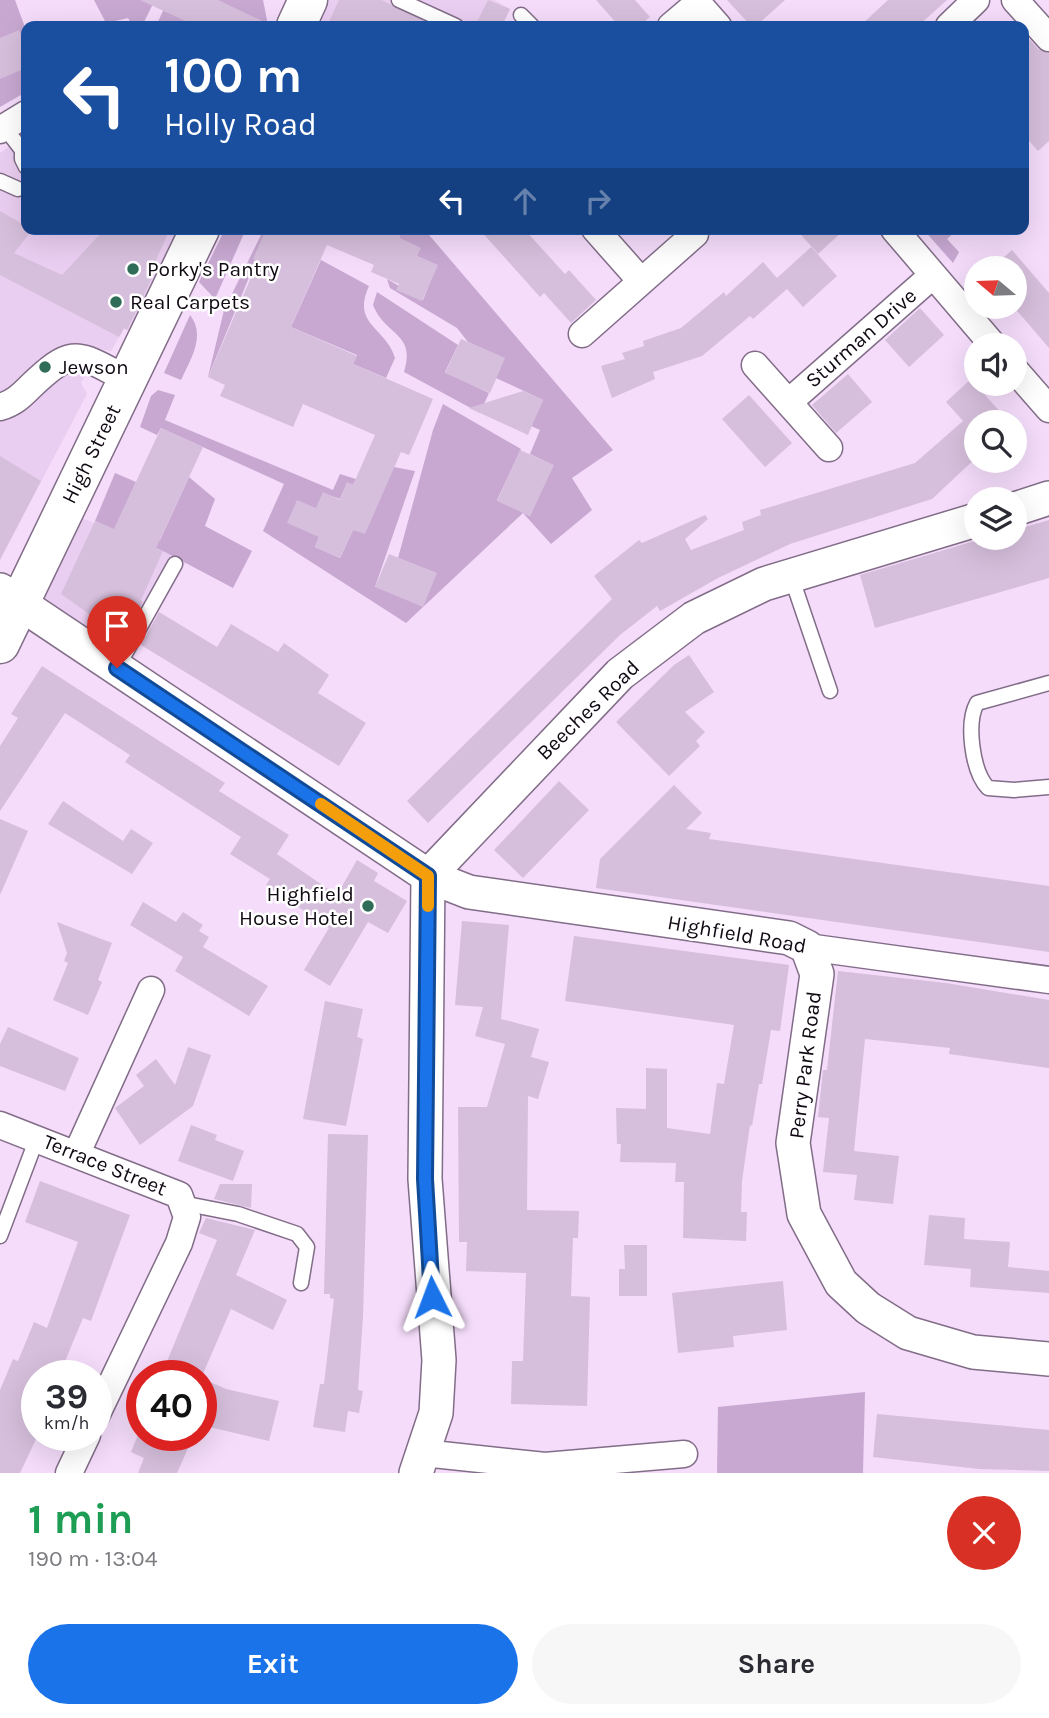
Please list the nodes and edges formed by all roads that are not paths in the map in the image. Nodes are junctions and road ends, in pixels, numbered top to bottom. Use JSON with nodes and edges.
{"nodes":[{"id":1,"x":309,"y":0,"type":"edge"},
{"id":2,"x":398,"y":0,"type":"edge"},
{"id":3,"x":976,"y":0,"type":"edge"},
{"id":4,"x":1015,"y":0,"type":"edge"},
{"id":5,"x":697,"y":1,"type":"edge"},
{"id":6,"x":521,"y":15,"type":"dead end"},
{"id":7,"x":298,"y":21,"type":"edge"},
{"id":8,"x":445,"y":21,"type":"edge"},
{"id":9,"x":527,"y":21,"type":"edge"},
{"id":10,"x":676,"y":21,"type":"edge"},
{"id":11,"x":714,"y":21,"type":"edge"},
{"id":12,"x":954,"y":21,"type":"edge"},
{"id":13,"x":1049,"y":38,"type":"edge"},
{"id":14,"x":10,"y":124,"type":"edge"},
{"id":15,"x":21,"y":144,"type":"edge"},
{"id":16,"x":0,"y":181,"type":"edge"},
{"id":17,"x":18,"y":189,"type":"dead end"},
{"id":18,"x":197,"y":235,"type":"edge"},
{"id":19,"x":600,"y":235,"type":"edge"},
{"id":20,"x":694,"y":235,"type":"edge"},
{"id":21,"x":899,"y":235,"type":"edge"},
{"id":22,"x":933,"y":275,"type":"junction"},
{"id":23,"x":641,"y":281,"type":"junction"},
{"id":24,"x":983,"y":333,"type":"edge"},
{"id":25,"x":582,"y":334,"type":"dead end"},
{"id":26,"x":755,"y":365,"type":"dead end"},
{"id":27,"x":127,"y":379,"type":"junction"},
{"id":28,"x":1027,"y":384,"type":"edge"},
{"id":29,"x":790,"y":401,"type":"junction"},
{"id":30,"x":0,"y":407,"type":"edge"},
{"id":31,"x":1049,"y":410,"type":"edge"},
{"id":32,"x":829,"y":448,"type":"dead end"},
{"id":33,"x":1049,"y":498,"type":"edge"},
{"id":34,"x":1027,"y":505,"type":"edge"},
{"id":35,"x":964,"y":524,"type":"edge"},
{"id":36,"x":175,"y":564,"type":"dead end"},
{"id":37,"x":791,"y":576,"type":"junction"},
{"id":38,"x":10,"y":596,"type":"edge"},
{"id":39,"x":0,"y":644,"type":"edge"},
{"id":40,"x":117,"y":668,"type":"junction"},
{"id":41,"x":1049,"y":683,"type":"edge"},
{"id":42,"x":830,"y":691,"type":"dead end"},
{"id":43,"x":1049,"y":787,"type":"edge"},
{"id":44,"x":428,"y":876,"type":"junction"},
{"id":45,"x":807,"y":947,"type":"junction"},
{"id":46,"x":1049,"y":979,"type":"edge"},
{"id":47,"x":151,"y":990,"type":"dead end"},
{"id":48,"x":0,"y":1125,"type":"edge"},
{"id":49,"x":37,"y":1138,"type":"junction"},
{"id":50,"x":76,"y":1153,"type":"junction"},
{"id":51,"x":182,"y":1203,"type":"junction"},
{"id":52,"x":0,"y":1236,"type":"edge"},
{"id":53,"x":301,"y":1283,"type":"dead end"},
{"id":54,"x":1049,"y":1359,"type":"edge"},
{"id":55,"x":112,"y":1383,"type":"edge"},
{"id":56,"x":79,"y":1451,"type":"edge"},
{"id":57,"x":684,"y":1454,"type":"dead end"},
{"id":58,"x":420,"y":1463,"type":"edge"},
{"id":59,"x":69,"y":1473,"type":"edge"}],
"edges":[{"from":1,"to":7,"type":"main road"},
{"from":2,"to":8,"type":"lane"},
{"from":3,"to":12,"type":"street"},
{"from":4,"to":13,"type":"street"},
{"from":5,"to":10,"type":"street"},
{"from":5,"to":11,"type":"street"},
{"from":6,"to":9,"type":"lane"},
{"from":14,"to":15,"type":"lane"},
{"from":16,"to":17,"type":"lane"},
{"from":18,"to":27,"type":"main road","name":"High Street"},
{"from":19,"to":23,"type":"street"},
{"from":20,"to":23,"type":"street"},
{"from":21,"to":22,"type":"street"},
{"from":22,"to":24,"type":"street"},
{"from":22,"to":29,"type":"street","name":"Sturman Drive"},
{"from":23,"to":25,"type":"street"},
{"from":26,"to":29,"type":"street","name":"Sturman Drive"},
{"from":27,"to":30,"type":"street"},
{"from":27,"to":38,"type":"main road","name":"High Street"},
{"from":28,"to":31,"type":"street"},
{"from":29,"to":32,"type":"street","name":"Sturman Drive"},
{"from":33,"to":34,"type":"street"},
{"from":35,"to":37,"type":"street","name":"Beeches Road"},
{"from":36,"to":40,"type":"lane"},
{"from":37,"to":42,"type":"lane"},
{"from":37,"to":44,"type":"street","name":"Beeches Road"},
{"from":38,"to":39,"type":"main road","name":"High Street"},
{"from":38,"to":40,"type":"street","name":"Highfield Road"},
{"from":40,"to":44,"type":"street","name":"Highfield Road"},
{"from":41,"to":43,"type":"lane"},
{"from":44,"to":45,"type":"street","name":"Highfield Road"},
{"from":44,"to":58,"type":"street"},
{"from":45,"to":46,"type":"street","name":"Highfield Road"},
{"from":45,"to":54,"type":"street","name":"Perry Park Road"},
{"from":47,"to":50,"type":"street"},
{"from":48,"to":49,"type":"street","name":"Terrace Street"},
{"from":49,"to":50,"type":"street","name":"Terrace Street"},
{"from":49,"to":52,"type":"lane"},
{"from":50,"to":51,"type":"street","name":"Terrace Street"},
{"from":51,"to":53,"type":"lane"},
{"from":51,"to":55,"type":"street","name":"Terrace Street"},
{"from":56,"to":59,"type":"street"},
{"from":57,"to":58,"type":"street"}]}
